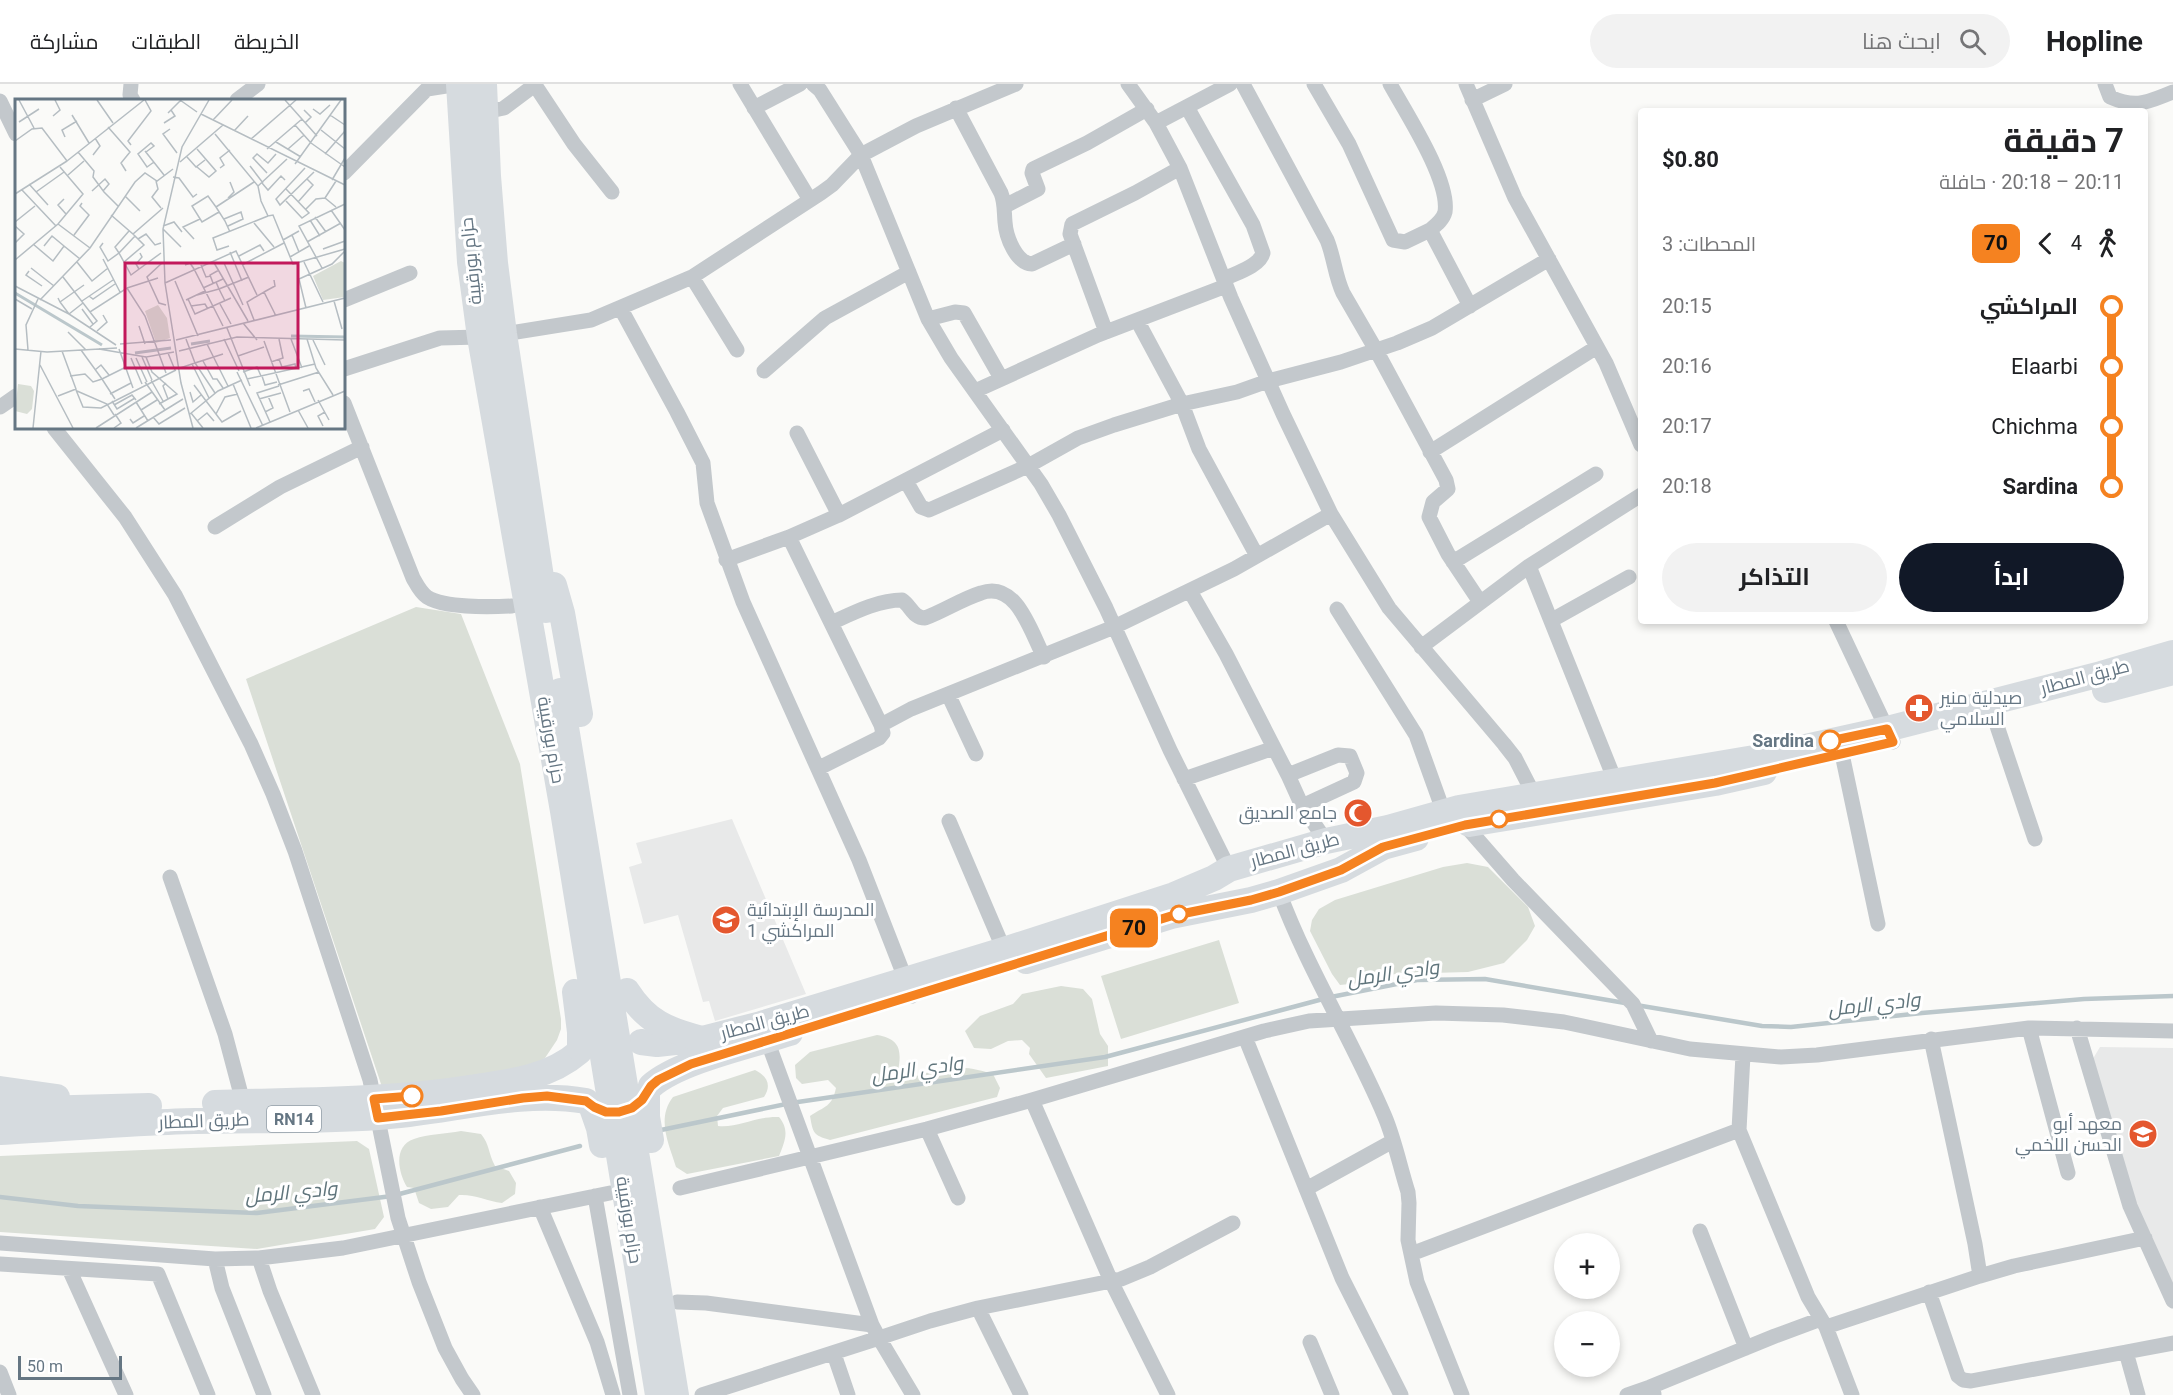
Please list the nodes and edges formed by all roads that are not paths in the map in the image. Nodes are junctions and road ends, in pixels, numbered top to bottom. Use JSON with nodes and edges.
{"nodes":[{"id":1,"x":131,"y":84,"type":"edge"},
{"id":2,"x":258,"y":84,"type":"edge"},
{"id":3,"x":459,"y":84,"type":"edge"},
{"id":4,"x":484,"y":84,"type":"edge"},
{"id":5,"x":535,"y":84,"type":"edge"},
{"id":6,"x":740,"y":84,"type":"edge"},
{"id":7,"x":800,"y":84,"type":"edge"},
{"id":8,"x":813,"y":84,"type":"edge"},
{"id":9,"x":1016,"y":84,"type":"edge"},
{"id":10,"x":1128,"y":84,"type":"edge"},
{"id":11,"x":1230,"y":84,"type":"edge"},
{"id":12,"x":1243,"y":84,"type":"edge"},
{"id":13,"x":1314,"y":84,"type":"edge"},
{"id":14,"x":1390,"y":84,"type":"edge"},
{"id":15,"x":1466,"y":84,"type":"edge"},
{"id":16,"x":1505,"y":84,"type":"edge"},
{"id":17,"x":2105,"y":84,"type":"edge"},
{"id":18,"x":2173,"y":92,"type":"edge"},
{"id":19,"x":132,"y":99,"type":"edge"},
{"id":20,"x":238,"y":99,"type":"edge"},
{"id":21,"x":1472,"y":100,"type":"junction"},
{"id":22,"x":0,"y":101,"type":"edge"},
{"id":23,"x":1187,"y":107,"type":"junction"},
{"id":24,"x":754,"y":108,"type":"junction"},
{"id":25,"x":956,"y":108,"type":"junction"},
{"id":26,"x":1147,"y":110,"type":"junction"},
{"id":27,"x":485,"y":112,"type":"junction"},
{"id":28,"x":1156,"y":123,"type":"junction"},
{"id":29,"x":15,"y":132,"type":"edge"},
{"id":30,"x":861,"y":155,"type":"junction"},
{"id":31,"x":1180,"y":168,"type":"junction"},
{"id":32,"x":345,"y":172,"type":"edge"},
{"id":33,"x":612,"y":192,"type":"dead end"},
{"id":34,"x":810,"y":200,"type":"junction"},
{"id":35,"x":1005,"y":206,"type":"junction"},
{"id":36,"x":1430,"y":230,"type":"junction"},
{"id":37,"x":1074,"y":244,"type":"junction"},
{"id":38,"x":1550,"y":259,"type":"junction"},
{"id":39,"x":909,"y":272,"type":"junction"},
{"id":40,"x":410,"y":273,"type":"dead end"},
{"id":41,"x":692,"y":278,"type":"junction"},
{"id":42,"x":1225,"y":282,"type":"junction"},
{"id":43,"x":345,"y":300,"type":"edge"},
{"id":44,"x":1470,"y":306,"type":"junction"},
{"id":45,"x":621,"y":309,"type":"junction"},
{"id":46,"x":928,"y":319,"type":"junction"},
{"id":47,"x":1137,"y":320,"type":"junction"},
{"id":48,"x":1106,"y":332,"type":"junction"},
{"id":49,"x":492,"y":336,"type":"junction"},
{"id":50,"x":1597,"y":347,"type":"junction"},
{"id":51,"x":737,"y":350,"type":"dead end"},
{"id":52,"x":1376,"y":350,"type":"junction"},
{"id":53,"x":345,"y":369,"type":"edge"},
{"id":54,"x":764,"y":371,"type":"dead end"},
{"id":55,"x":1001,"y":378,"type":"junction"},
{"id":56,"x":1268,"y":381,"type":"junction"},
{"id":57,"x":975,"y":391,"type":"junction"},
{"id":58,"x":15,"y":397,"type":"edge"},
{"id":59,"x":1182,"y":404,"type":"junction"},
{"id":60,"x":345,"y":405,"type":"edge"},
{"id":61,"x":0,"y":406,"type":"edge"},
{"id":62,"x":55,"y":429,"type":"edge"},
{"id":63,"x":1003,"y":430,"type":"junction"},
{"id":64,"x":797,"y":433,"type":"dead end"},
{"id":65,"x":1638,"y":438,"type":"edge"},
{"id":66,"x":362,"y":447,"type":"junction"},
{"id":67,"x":1430,"y":452,"type":"junction"},
{"id":68,"x":1028,"y":465,"type":"junction"},
{"id":69,"x":1596,"y":474,"type":"dead end"},
{"id":70,"x":906,"y":481,"type":"junction"},
{"id":71,"x":1638,"y":497,"type":"edge"},
{"id":72,"x":520,"y":505,"type":"junction"},
{"id":73,"x":1331,"y":514,"type":"junction"},
{"id":74,"x":839,"y":515,"type":"junction"},
{"id":75,"x":215,"y":527,"type":"dead end"},
{"id":76,"x":789,"y":537,"type":"junction"},
{"id":77,"x":1257,"y":556,"type":"junction"},
{"id":78,"x":726,"y":560,"type":"junction"},
{"id":79,"x":1453,"y":562,"type":"junction"},
{"id":80,"x":1529,"y":566,"type":"junction"},
{"id":81,"x":1629,"y":578,"type":"dead end"},
{"id":82,"x":1190,"y":591,"type":"junction"},
{"id":83,"x":1480,"y":602,"type":"junction"},
{"id":84,"x":512,"y":606,"type":"junction"},
{"id":85,"x":1337,"y":609,"type":"dead end"},
{"id":86,"x":1552,"y":620,"type":"junction"},
{"id":87,"x":831,"y":623,"type":"junction"},
{"id":88,"x":1837,"y":624,"type":"edge"},
{"id":89,"x":1114,"y":627,"type":"junction"},
{"id":90,"x":1421,"y":647,"type":"junction"},
{"id":91,"x":2173,"y":652,"type":"edge"},
{"id":92,"x":1044,"y":657,"type":"junction"},
{"id":93,"x":2173,"y":672,"type":"edge"},
{"id":94,"x":948,"y":694,"type":"junction"},
{"id":95,"x":1994,"y":717,"type":"junction"},
{"id":96,"x":881,"y":725,"type":"junction"},
{"id":97,"x":1890,"y":735,"type":"junction"},
{"id":98,"x":1274,"y":748,"type":"junction"},
{"id":99,"x":976,"y":754,"type":"dead end"},
{"id":100,"x":1842,"y":754,"type":"junction"},
{"id":101,"x":819,"y":768,"type":"junction"},
{"id":102,"x":1288,"y":775,"type":"junction"},
{"id":103,"x":1184,"y":779,"type":"junction"},
{"id":104,"x":1619,"y":790,"type":"junction"},
{"id":105,"x":1535,"y":804,"type":"junction"},
{"id":106,"x":1302,"y":806,"type":"junction"},
{"id":107,"x":572,"y":810,"type":"junction"},
{"id":108,"x":1456,"y":815,"type":"junction"},
{"id":109,"x":949,"y":821,"type":"dead end"},
{"id":110,"x":1331,"y":839,"type":"junction"},
{"id":111,"x":2034,"y":839,"type":"dead end"},
{"id":112,"x":1341,"y":870,"type":"junction"},
{"id":113,"x":1222,"y":874,"type":"junction"},
{"id":114,"x":170,"y":877,"type":"dead end"},
{"id":115,"x":1279,"y":892,"type":"junction"},
{"id":116,"x":1222,"y":905,"type":"junction"},
{"id":117,"x":1878,"y":924,"type":"dead end"},
{"id":118,"x":1004,"y":950,"type":"junction"},
{"id":119,"x":909,"y":988,"type":"junction"},
{"id":120,"x":627,"y":991,"type":"junction"},
{"id":121,"x":817,"y":1016,"type":"junction"},
{"id":122,"x":1337,"y":1019,"type":"junction"},
{"id":123,"x":2029,"y":1028,"type":"junction"},
{"id":124,"x":2077,"y":1028,"type":"junction"},
{"id":125,"x":2173,"y":1031,"type":"edge"},
{"id":126,"x":1245,"y":1036,"type":"junction"},
{"id":127,"x":702,"y":1039,"type":"junction"},
{"id":128,"x":1931,"y":1039,"type":"junction"},
{"id":129,"x":638,"y":1040,"type":"junction"},
{"id":130,"x":767,"y":1040,"type":"junction"},
{"id":131,"x":1651,"y":1041,"type":"junction"},
{"id":132,"x":579,"y":1050,"type":"junction"},
{"id":133,"x":1743,"y":1055,"type":"junction"},
{"id":134,"x":0,"y":1089,"type":"edge"},
{"id":135,"x":649,"y":1090,"type":"junction"},
{"id":136,"x":1032,"y":1100,"type":"junction"},
{"id":137,"x":243,"y":1102,"type":"junction"},
{"id":138,"x":589,"y":1103,"type":"junction"},
{"id":139,"x":168,"y":1105,"type":"junction"},
{"id":140,"x":376,"y":1108,"type":"junction"},
{"id":141,"x":0,"y":1110,"type":"edge"},
{"id":142,"x":927,"y":1129,"type":"junction"},
{"id":143,"x":1739,"y":1130,"type":"junction"},
{"id":144,"x":0,"y":1132,"type":"edge"},
{"id":145,"x":1393,"y":1141,"type":"junction"},
{"id":146,"x":811,"y":1158,"type":"junction"},
{"id":147,"x":2068,"y":1173,"type":"dead end"},
{"id":148,"x":680,"y":1188,"type":"dead end"},
{"id":149,"x":1306,"y":1189,"type":"junction"},
{"id":150,"x":602,"y":1195,"type":"junction"},
{"id":151,"x":958,"y":1198,"type":"dead end"},
{"id":152,"x":540,"y":1207,"type":"junction"},
{"id":153,"x":1233,"y":1223,"type":"dead end"},
{"id":154,"x":1700,"y":1231,"type":"dead end"},
{"id":155,"x":404,"y":1236,"type":"junction"},
{"id":156,"x":2145,"y":1238,"type":"junction"},
{"id":157,"x":0,"y":1243,"type":"edge"},
{"id":158,"x":1411,"y":1254,"type":"junction"},
{"id":159,"x":160,"y":1256,"type":"junction"},
{"id":160,"x":259,"y":1258,"type":"junction"},
{"id":161,"x":215,"y":1260,"type":"junction"},
{"id":162,"x":0,"y":1264,"type":"edge"},
{"id":163,"x":69,"y":1269,"type":"junction"},
{"id":164,"x":158,"y":1274,"type":"junction"},
{"id":165,"x":1980,"y":1276,"type":"junction"},
{"id":166,"x":1111,"y":1281,"type":"junction"},
{"id":167,"x":1929,"y":1292,"type":"junction"},
{"id":168,"x":2173,"y":1301,"type":"edge"},
{"id":169,"x":677,"y":1302,"type":"junction"},
{"id":170,"x":978,"y":1308,"type":"junction"},
{"id":171,"x":1824,"y":1323,"type":"junction"},
{"id":172,"x":876,"y":1331,"type":"junction"},
{"id":173,"x":1310,"y":1342,"type":"dead end"},
{"id":174,"x":2173,"y":1343,"type":"edge"},
{"id":175,"x":1746,"y":1348,"type":"junction"},
{"id":176,"x":2126,"y":1352,"type":"junction"},
{"id":177,"x":834,"y":1354,"type":"junction"},
{"id":178,"x":1652,"y":1391,"type":"edge"},
{"id":179,"x":126,"y":1395,"type":"edge"},
{"id":180,"x":207,"y":1395,"type":"edge"},
{"id":181,"x":264,"y":1395,"type":"edge"},
{"id":182,"x":313,"y":1395,"type":"edge"},
{"id":183,"x":473,"y":1395,"type":"edge"},
{"id":184,"x":613,"y":1395,"type":"edge"},
{"id":185,"x":630,"y":1395,"type":"edge"},
{"id":186,"x":641,"y":1395,"type":"edge"},
{"id":187,"x":658,"y":1395,"type":"edge"},
{"id":188,"x":676,"y":1395,"type":"edge"},
{"id":189,"x":692,"y":1395,"type":"edge"},
{"id":190,"x":702,"y":1395,"type":"edge"},
{"id":191,"x":848,"y":1395,"type":"edge"},
{"id":192,"x":913,"y":1395,"type":"edge"},
{"id":193,"x":1021,"y":1395,"type":"edge"},
{"id":194,"x":1168,"y":1395,"type":"edge"},
{"id":195,"x":1332,"y":1395,"type":"edge"},
{"id":196,"x":1401,"y":1395,"type":"edge"},
{"id":197,"x":1462,"y":1395,"type":"edge"},
{"id":198,"x":1627,"y":1395,"type":"edge"},
{"id":199,"x":1852,"y":1395,"type":"edge"},
{"id":200,"x":2138,"y":1395,"type":"edge"}],
"edges":[{"from":1,"to":19,"type":"street"},
{"from":2,"to":20,"type":"street"},
{"from":3,"to":32,"type":"street"},
{"from":3,"to":49,"type":"main road","name":"حزام بورقيبة"},
{"from":4,"to":27,"type":"main road","name":"حزام بورقيبة"},
{"from":5,"to":27,"type":"street"},
{"from":5,"to":33,"type":"street"},
{"from":6,"to":24,"type":"street"},
{"from":7,"to":24,"type":"street"},
{"from":8,"to":30,"type":"street"},
{"from":9,"to":25,"type":"street"},
{"from":10,"to":26,"type":"street"},
{"from":11,"to":23,"type":"street"},
{"from":12,"to":52,"type":"street"},
{"from":13,"to":36,"type":"street"},
{"from":14,"to":36,"type":"street"},
{"from":15,"to":21,"type":"street"},
{"from":16,"to":21,"type":"street"},
{"from":17,"to":18,"type":"street"},
{"from":21,"to":38,"type":"street"},
{"from":22,"to":29,"type":"street"},
{"from":23,"to":28,"type":"street"},
{"from":23,"to":42,"type":"street"},
{"from":24,"to":34,"type":"street"},
{"from":25,"to":30,"type":"street"},
{"from":25,"to":35,"type":"street"},
{"from":26,"to":28,"type":"street"},
{"from":26,"to":35,"type":"street"},
{"from":27,"to":49,"type":"main road","name":"حزام بورقيبة"},
{"from":28,"to":31,"type":"street"},
{"from":30,"to":34,"type":"street"},
{"from":30,"to":39,"type":"street"},
{"from":31,"to":37,"type":"street"},
{"from":31,"to":42,"type":"street"},
{"from":34,"to":41,"type":"street"},
{"from":35,"to":37,"type":"street"},
{"from":36,"to":44,"type":"street"},
{"from":37,"to":48,"type":"street"},
{"from":38,"to":44,"type":"street"},
{"from":38,"to":50,"type":"street"},
{"from":39,"to":46,"type":"street"},
{"from":39,"to":54,"type":"street"},
{"from":40,"to":43,"type":"street"},
{"from":41,"to":45,"type":"street"},
{"from":41,"to":51,"type":"street"},
{"from":42,"to":47,"type":"street"},
{"from":42,"to":56,"type":"street"},
{"from":44,"to":52,"type":"street"},
{"from":45,"to":49,"type":"street"},
{"from":45,"to":78,"type":"street"},
{"from":46,"to":55,"type":"street"},
{"from":46,"to":57,"type":"street"},
{"from":47,"to":48,"type":"street"},
{"from":47,"to":59,"type":"street"},
{"from":48,"to":55,"type":"street"},
{"from":49,"to":53,"type":"street"},
{"from":49,"to":72,"type":"main road","name":"حزام بورقيبة"},
{"from":50,"to":65,"type":"street"},
{"from":50,"to":67,"type":"street"},
{"from":52,"to":56,"type":"street"},
{"from":52,"to":67,"type":"street"},
{"from":55,"to":57,"type":"street"},
{"from":56,"to":59,"type":"street"},
{"from":56,"to":73,"type":"street"},
{"from":57,"to":63,"type":"street"},
{"from":58,"to":61,"type":"street"},
{"from":59,"to":68,"type":"street"},
{"from":59,"to":77,"type":"street"},
{"from":60,"to":66,"type":"street"},
{"from":62,"to":140,"type":"street"},
{"from":63,"to":68,"type":"street"},
{"from":63,"to":70,"type":"street"},
{"from":64,"to":74,"type":"street"},
{"from":66,"to":75,"type":"street"},
{"from":66,"to":84,"type":"street"},
{"from":67,"to":79,"type":"street"},
{"from":68,"to":70,"type":"street"},
{"from":68,"to":89,"type":"street"},
{"from":69,"to":79,"type":"street"},
{"from":70,"to":74,"type":"street"},
{"from":71,"to":80,"type":"street"},
{"from":72,"to":84,"type":"main road"},
{"from":72,"to":107,"type":"main road","name":"حزام بورقيبة"},
{"from":72,"to":120,"type":"main road"},
{"from":73,"to":77,"type":"street"},
{"from":73,"to":90,"type":"street"},
{"from":74,"to":76,"type":"street"},
{"from":76,"to":78,"type":"street"},
{"from":76,"to":87,"type":"street"},
{"from":77,"to":82,"type":"street"},
{"from":78,"to":101,"type":"street"},
{"from":79,"to":83,"type":"street"},
{"from":80,"to":83,"type":"street"},
{"from":80,"to":86,"type":"street"},
{"from":81,"to":86,"type":"street"},
{"from":82,"to":89,"type":"street"},
{"from":82,"to":98,"type":"street"},
{"from":83,"to":90,"type":"street"},
{"from":84,"to":132,"type":"main road"},
{"from":85,"to":108,"type":"street"},
{"from":86,"to":104,"type":"street"},
{"from":87,"to":92,"type":"street"},
{"from":87,"to":96,"type":"street"},
{"from":88,"to":97,"type":"street"},
{"from":89,"to":92,"type":"street"},
{"from":89,"to":103,"type":"street"},
{"from":90,"to":105,"type":"street"},
{"from":91,"to":97,"type":"main road","name":"طريق المطار"},
{"from":92,"to":94,"type":"street"},
{"from":93,"to":95,"type":"main road","name":"طريق المطار"},
{"from":94,"to":96,"type":"street"},
{"from":94,"to":99,"type":"street"},
{"from":95,"to":97,"type":"main road","name":"طريق المطار"},
{"from":95,"to":111,"type":"street"},
{"from":96,"to":101,"type":"street"},
{"from":97,"to":100,"type":"main road","name":"طريق المطار"},
{"from":97,"to":104,"type":"main road","name":"طريق المطار"},
{"from":98,"to":102,"type":"street"},
{"from":98,"to":103,"type":"street"},
{"from":100,"to":104,"type":"main road","name":"طريق المطار"},
{"from":100,"to":117,"type":"street"},
{"from":101,"to":119,"type":"street"},
{"from":102,"to":106,"type":"street"},
{"from":102,"to":106,"type":"street"},
{"from":103,"to":113,"type":"street"},
{"from":104,"to":105,"type":"main road","name":"طريق المطار"},
{"from":105,"to":108,"type":"main road","name":"طريق المطار"},
{"from":106,"to":110,"type":"street"},
{"from":107,"to":187,"type":"main road","name":"حزام بورقيبة"},
{"from":107,"to":188,"type":"main road","name":"حزام بورقيبة"},
{"from":108,"to":110,"type":"main road","name":"طريق المطار"},
{"from":108,"to":112,"type":"main road","name":"طريق المطار"},
{"from":108,"to":131,"type":"street"},
{"from":109,"to":118,"type":"street"},
{"from":110,"to":112,"type":"main road"},
{"from":110,"to":113,"type":"main road","name":"طريق المطار"},
{"from":112,"to":115,"type":"main road","name":"طريق المطار"},
{"from":113,"to":116,"type":"main road"},
{"from":113,"to":118,"type":"main road","name":"طريق المطار"},
{"from":114,"to":137,"type":"street"},
{"from":115,"to":116,"type":"main road","name":"طريق المطار"},
{"from":115,"to":122,"type":"street"},
{"from":116,"to":119,"type":"main road","name":"طريق المطار"},
{"from":118,"to":119,"type":"main road","name":"طريق المطار"},
{"from":119,"to":121,"type":"main road","name":"طريق المطار"},
{"from":120,"to":127,"type":"main road"},
{"from":120,"to":129,"type":"main road"},
{"from":121,"to":127,"type":"main road","name":"طريق المطار"},
{"from":121,"to":130,"type":"main road","name":"طريق المطار"},
{"from":122,"to":126,"type":"street"},
{"from":122,"to":131,"type":"street"},
{"from":122,"to":145,"type":"street"},
{"from":123,"to":124,"type":"street"},
{"from":123,"to":128,"type":"street"},
{"from":123,"to":147,"type":"street"},
{"from":124,"to":125,"type":"street"},
{"from":124,"to":156,"type":"street"},
{"from":126,"to":136,"type":"street"},
{"from":126,"to":149,"type":"street"},
{"from":127,"to":129,"type":"main road","name":"طريق المطار"},
{"from":128,"to":133,"type":"street"},
{"from":128,"to":165,"type":"street"},
{"from":129,"to":132,"type":"main road"},
{"from":129,"to":135,"type":"main road"},
{"from":130,"to":135,"type":"main road","name":"طريق المطار"},
{"from":130,"to":146,"type":"street"},
{"from":131,"to":133,"type":"street"},
{"from":132,"to":138,"type":"main road"},
{"from":132,"to":140,"type":"main road","name":"طريق المطار","number":"RN14"},
{"from":133,"to":143,"type":"street"},
{"from":134,"to":139,"type":"main road"},
{"from":135,"to":138,"type":"main road"},
{"from":135,"to":169,"type":"main road"},
{"from":136,"to":142,"type":"street"},
{"from":136,"to":166,"type":"street"},
{"from":137,"to":139,"type":"main road","name":"طريق المطار","number":"RN14"},
{"from":137,"to":140,"type":"main road","name":"طريق المطار","number":"RN14"},
{"from":138,"to":140,"type":"main road","name":"طريق المطار","number":"RN14"},
{"from":138,"to":150,"type":"main road"},
{"from":139,"to":141,"type":"main road","name":"طريق المطار","number":"RN14"},
{"from":140,"to":144,"type":"main road","name":"طريق المطار","number":"RN14"},
{"from":140,"to":155,"type":"street"},
{"from":142,"to":146,"type":"street"},
{"from":142,"to":151,"type":"street"},
{"from":143,"to":158,"type":"street"},
{"from":143,"to":171,"type":"street"},
{"from":145,"to":149,"type":"street"},
{"from":145,"to":158,"type":"street"},
{"from":146,"to":148,"type":"street"},
{"from":146,"to":172,"type":"street"},
{"from":149,"to":196,"type":"street"},
{"from":150,"to":152,"type":"street"},
{"from":150,"to":185,"type":"street"},
{"from":150,"to":186,"type":"main road"},
{"from":152,"to":155,"type":"street"},
{"from":152,"to":184,"type":"street"},
{"from":153,"to":166,"type":"street"},
{"from":154,"to":175,"type":"street"},
{"from":155,"to":160,"type":"street"},
{"from":155,"to":183,"type":"street"},
{"from":156,"to":165,"type":"street"},
{"from":156,"to":168,"type":"street"},
{"from":157,"to":159,"type":"street"},
{"from":158,"to":197,"type":"street"},
{"from":159,"to":161,"type":"street"},
{"from":159,"to":164,"type":"street"},
{"from":160,"to":161,"type":"street"},
{"from":160,"to":182,"type":"street"},
{"from":161,"to":181,"type":"street"},
{"from":162,"to":163,"type":"street"},
{"from":163,"to":164,"type":"street"},
{"from":163,"to":179,"type":"street"},
{"from":164,"to":180,"type":"street"},
{"from":165,"to":167,"type":"street"},
{"from":166,"to":170,"type":"street"},
{"from":166,"to":194,"type":"street"},
{"from":167,"to":171,"type":"street"},
{"from":167,"to":176,"type":"street"},
{"from":169,"to":172,"type":"street"},
{"from":169,"to":189,"type":"main road"},
{"from":170,"to":172,"type":"street"},
{"from":170,"to":193,"type":"street"},
{"from":171,"to":175,"type":"street"},
{"from":171,"to":199,"type":"street"},
{"from":172,"to":177,"type":"street"},
{"from":172,"to":192,"type":"street"},
{"from":173,"to":195,"type":"street"},
{"from":174,"to":176,"type":"street"},
{"from":175,"to":178,"type":"street"},
{"from":176,"to":200,"type":"street"},
{"from":177,"to":190,"type":"street"},
{"from":177,"to":191,"type":"street"},
{"from":178,"to":198,"type":"street"}]}
